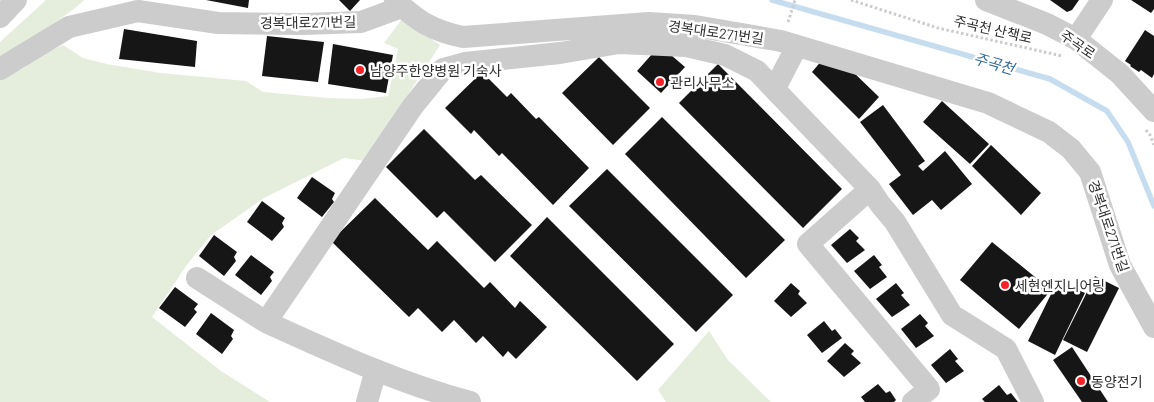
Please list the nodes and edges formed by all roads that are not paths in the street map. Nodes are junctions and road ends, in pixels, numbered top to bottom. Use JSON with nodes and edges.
{"nodes":[{"id":1,"x":16,"y":0,"type":"edge"},
{"id":2,"x":986,"y":0,"type":"edge"},
{"id":3,"x":1102,"y":0,"type":"edge"},
{"id":4,"x":398,"y":3,"type":"edge"},
{"id":5,"x":0,"y":17,"type":"edge"},
{"id":6,"x":797,"y":46,"type":"junction"},
{"id":7,"x":1072,"y":48,"type":"junction"},
{"id":8,"x":0,"y":69,"type":"edge"},
{"id":9,"x":775,"y":88,"type":"junction"},
{"id":10,"x":1149,"y":119,"type":"edge"},
{"id":11,"x":870,"y":189,"type":"junction"},
{"id":12,"x":197,"y":278,"type":"dead end"},
{"id":13,"x":266,"y":322,"type":"junction"},
{"id":14,"x":1154,"y":327,"type":"edge"},
{"id":15,"x":376,"y":370,"type":"junction"},
{"id":16,"x":366,"y":402,"type":"edge"},
{"id":17,"x":470,"y":402,"type":"edge"},
{"id":18,"x":913,"y":402,"type":"edge"},
{"id":19,"x":1033,"y":402,"type":"edge"}],
"edges":[{"from":1,"to":5,"type":"street"},
{"from":2,"to":7,"type":"street","name":"주곡로"},
{"from":3,"to":7,"type":"street"},
{"from":4,"to":6,"type":"street","name":"경복대로271번길"},
{"from":4,"to":8,"type":"street","name":"경복대로271번길"},
{"from":6,"to":9,"type":"street"},
{"from":6,"to":14,"type":"street","name":"경복대로271번길"},
{"from":7,"to":10,"type":"street","name":"주곡로"},
{"from":9,"to":11,"type":"street","name":"경복대로271번길"},
{"from":9,"to":13,"type":"street","name":"경복대로271번길"},
{"from":11,"to":18,"type":"street"},
{"from":11,"to":19,"type":"street","name":"경복대로271번길"},
{"from":12,"to":13,"type":"street"},
{"from":13,"to":15,"type":"street"},
{"from":15,"to":16,"type":"street"},
{"from":15,"to":17,"type":"street"}]}
